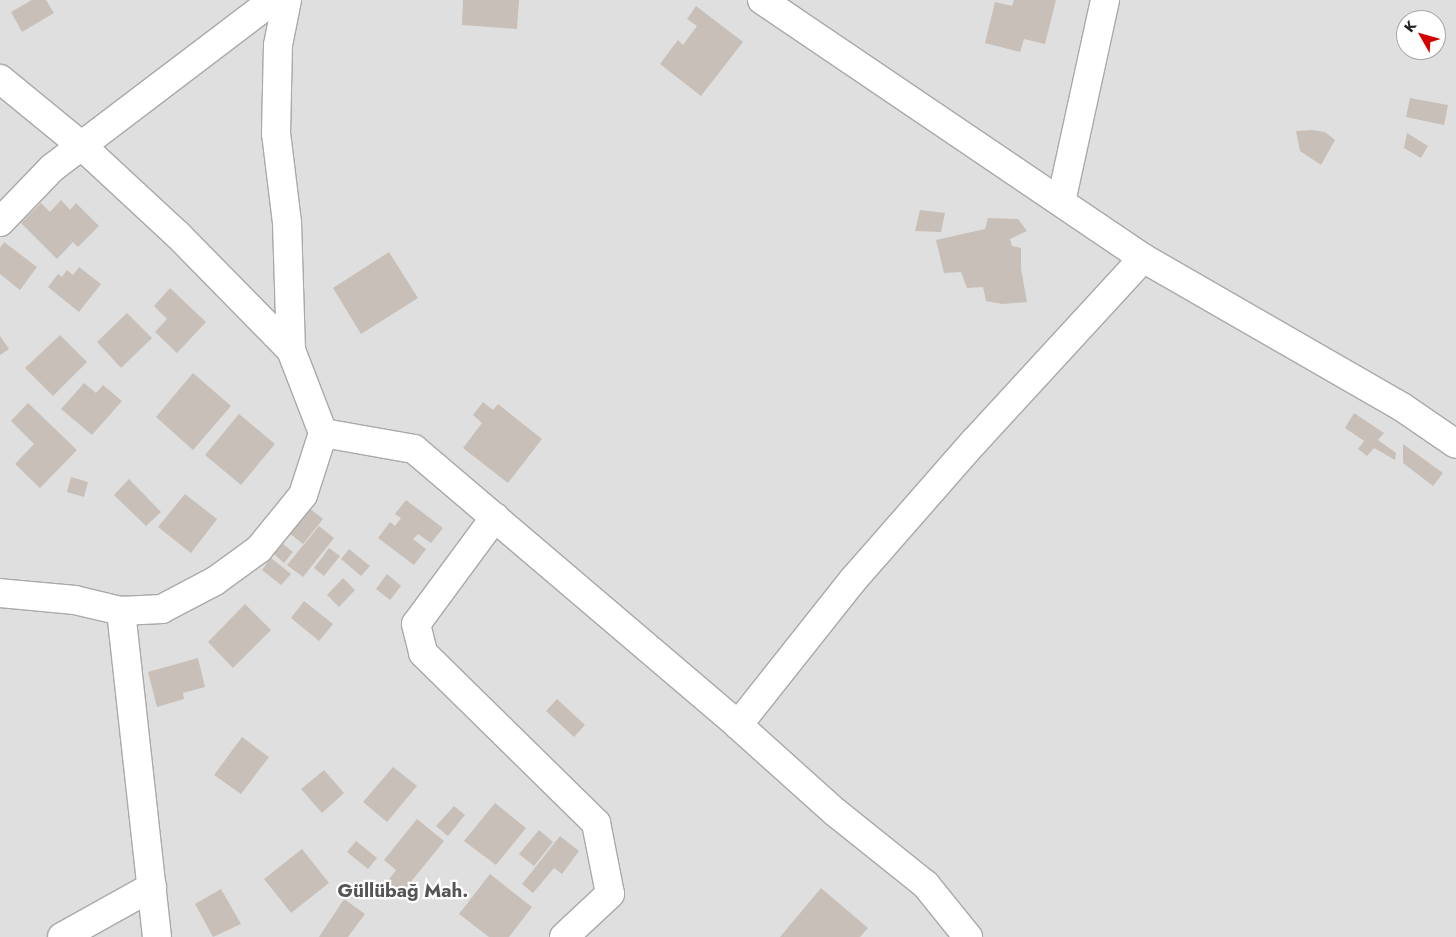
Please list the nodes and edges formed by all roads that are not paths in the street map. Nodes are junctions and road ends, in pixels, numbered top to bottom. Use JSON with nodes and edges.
{"nodes":[{"id":1,"x":273,"y":0,"type":"edge"},
{"id":2,"x":287,"y":0,"type":"edge"},
{"id":3,"x":762,"y":0,"type":"edge"},
{"id":4,"x":1105,"y":0,"type":"edge"},
{"id":5,"x":0,"y":79,"type":"edge"},
{"id":6,"x":83,"y":147,"type":"junction"},
{"id":7,"x":1061,"y":202,"type":"junction"},
{"id":8,"x":0,"y":222,"type":"edge"},
{"id":9,"x":1143,"y":258,"type":"junction"},
{"id":10,"x":291,"y":350,"type":"junction"},
{"id":11,"x":323,"y":433,"type":"junction"},
{"id":12,"x":1456,"y":444,"type":"edge"},
{"id":13,"x":495,"y":518,"type":"junction"},
{"id":14,"x":0,"y":592,"type":"edge"},
{"id":15,"x":121,"y":611,"type":"junction"},
{"id":16,"x":738,"y":725,"type":"junction"},
{"id":17,"x":152,"y":887,"type":"junction"},
{"id":18,"x":62,"y":937,"type":"edge"},
{"id":19,"x":157,"y":937,"type":"edge"},
{"id":20,"x":564,"y":937,"type":"edge"},
{"id":21,"x":968,"y":937,"type":"edge"}],
"edges":[{"from":1,"to":6,"type":"street"},
{"from":2,"to":10,"type":"street"},
{"from":3,"to":7,"type":"street"},
{"from":4,"to":7,"type":"street"},
{"from":5,"to":6,"type":"street"},
{"from":6,"to":8,"type":"street"},
{"from":6,"to":10,"type":"street"},
{"from":7,"to":9,"type":"street"},
{"from":9,"to":12,"type":"street"},
{"from":9,"to":16,"type":"street"},
{"from":10,"to":11,"type":"street"},
{"from":11,"to":13,"type":"street"},
{"from":11,"to":15,"type":"street"},
{"from":13,"to":16,"type":"street"},
{"from":13,"to":20,"type":"street"},
{"from":14,"to":15,"type":"street"},
{"from":15,"to":17,"type":"street"},
{"from":16,"to":21,"type":"street"},
{"from":17,"to":18,"type":"street"},
{"from":17,"to":19,"type":"street"}]}
